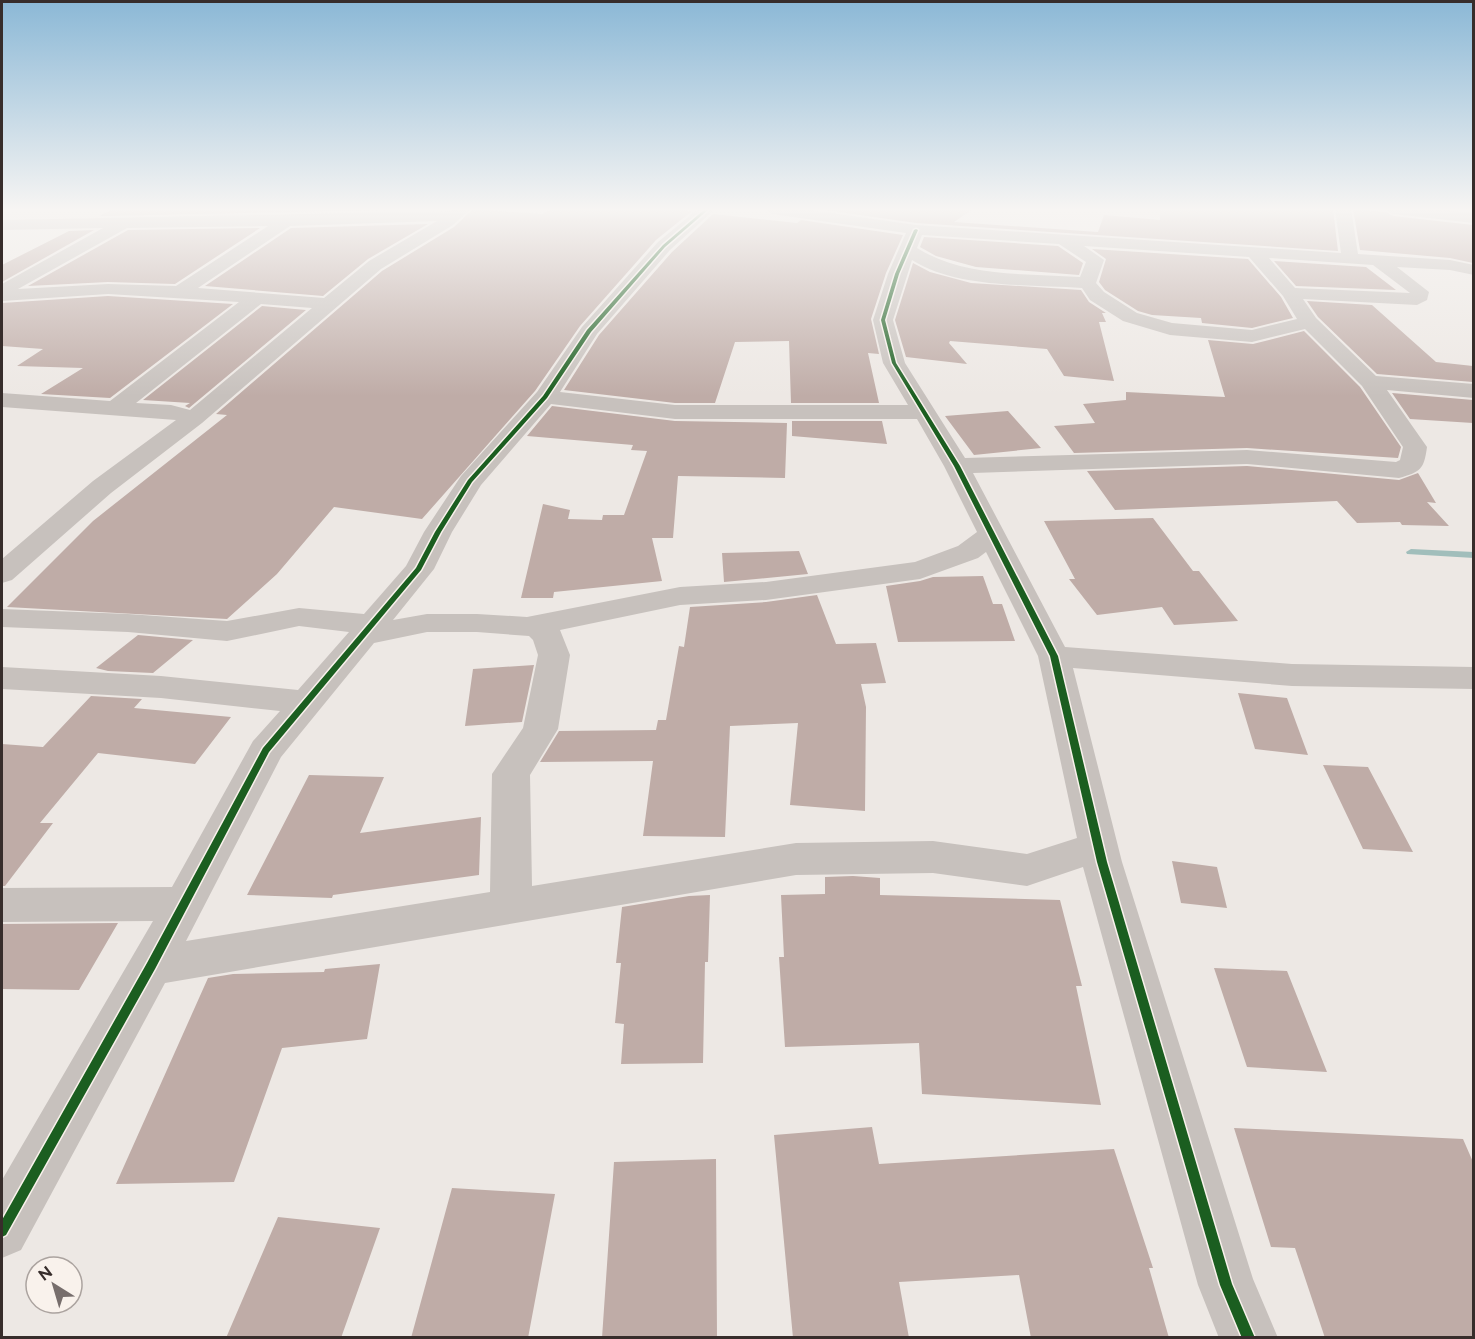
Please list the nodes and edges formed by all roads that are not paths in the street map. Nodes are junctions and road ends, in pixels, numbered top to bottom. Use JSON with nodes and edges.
{"nodes":[{"id":1,"x":38,"y":271,"type":"edge"},
{"id":2,"x":210,"y":271,"type":"edge"},
{"id":3,"x":367,"y":271,"type":"edge"},
{"id":4,"x":642,"y":271,"type":"edge"},
{"id":5,"x":898,"y":271,"type":"edge"},
{"id":6,"x":958,"y":271,"type":"edge"},
{"id":7,"x":1091,"y":271,"type":"edge"},
{"id":8,"x":1272,"y":271,"type":"edge"},
{"id":9,"x":1392,"y":271,"type":"edge"},
{"id":10,"x":1087,"y":283,"type":"junction"},
{"id":11,"x":2,"y":291,"type":"edge"},
{"id":12,"x":180,"y":292,"type":"junction"},
{"id":13,"x":1290,"y":292,"type":"junction"},
{"id":14,"x":32,"y":295,"type":"junction"},
{"id":15,"x":2,"y":296,"type":"edge"},
{"id":16,"x":257,"y":298,"type":"junction"},
{"id":17,"x":327,"y":304,"type":"junction"},
{"id":18,"x":9,"y":315,"type":"dead end"},
{"id":19,"x":1309,"y":322,"type":"junction"},
{"id":20,"x":1370,"y":382,"type":"junction"},
{"id":21,"x":1473,"y":391,"type":"edge"},
{"id":22,"x":544,"y":397,"type":"junction"},
{"id":23,"x":2,"y":400,"type":"edge"},
{"id":24,"x":115,"y":408,"type":"junction"},
{"id":25,"x":923,"y":412,"type":"junction"},
{"id":26,"x":194,"y":418,"type":"junction"},
{"id":27,"x":957,"y":466,"type":"junction"},
{"id":28,"x":992,"y":534,"type":"junction"},
{"id":29,"x":12,"y":554,"type":"edge"},
{"id":30,"x":2,"y":574,"type":"edge"},
{"id":31,"x":2,"y":618,"type":"edge"},
{"id":32,"x":535,"y":625,"type":"junction"},
{"id":33,"x":369,"y":630,"type":"junction"},
{"id":34,"x":1054,"y":656,"type":"junction"},
{"id":35,"x":2,"y":678,"type":"edge"},
{"id":36,"x":1473,"y":678,"type":"edge"},
{"id":37,"x":307,"y":702,"type":"junction"},
{"id":38,"x":1098,"y":846,"type":"junction"},
{"id":39,"x":184,"y":904,"type":"junction"},
{"id":40,"x":2,"y":905,"type":"edge"},
{"id":41,"x":511,"y":907,"type":"junction"},
{"id":42,"x":151,"y":966,"type":"junction"},
{"id":43,"x":2,"y":1231,"type":"edge"},
{"id":44,"x":1249,"y":1338,"type":"edge"}],
"edges":[{"from":1,"to":11,"type":"street"},
{"from":2,"to":12,"type":"street"},
{"from":3,"to":17,"type":"street"},
{"from":4,"to":22,"type":"street"},
{"from":5,"to":25,"type":"street"},
{"from":6,"to":10,"type":"street"},
{"from":7,"to":10,"type":"street"},
{"from":8,"to":13,"type":"street"},
{"from":9,"to":13,"type":"street"},
{"from":10,"to":19,"type":"street"},
{"from":12,"to":14,"type":"street"},
{"from":12,"to":16,"type":"street"},
{"from":13,"to":19,"type":"street"},
{"from":14,"to":15,"type":"street"},
{"from":14,"to":18,"type":"street"},
{"from":16,"to":17,"type":"street"},
{"from":16,"to":24,"type":"street"},
{"from":17,"to":26,"type":"street"},
{"from":19,"to":20,"type":"street"},
{"from":20,"to":21,"type":"street"},
{"from":20,"to":27,"type":"street"},
{"from":22,"to":25,"type":"street"},
{"from":22,"to":33,"type":"street"},
{"from":23,"to":24,"type":"street"},
{"from":24,"to":26,"type":"street"},
{"from":25,"to":27,"type":"street"},
{"from":26,"to":29,"type":"street"},
{"from":27,"to":28,"type":"street"},
{"from":28,"to":32,"type":"street"},
{"from":28,"to":34,"type":"street"},
{"from":29,"to":30,"type":"street"},
{"from":31,"to":33,"type":"street"},
{"from":32,"to":33,"type":"street"},
{"from":32,"to":41,"type":"street"},
{"from":33,"to":37,"type":"street"},
{"from":34,"to":36,"type":"street"},
{"from":34,"to":38,"type":"street"},
{"from":35,"to":37,"type":"street"},
{"from":37,"to":39,"type":"street"},
{"from":38,"to":41,"type":"street"},
{"from":38,"to":44,"type":"street"},
{"from":39,"to":40,"type":"street"},
{"from":39,"to":42,"type":"street"},
{"from":41,"to":42,"type":"street"},
{"from":42,"to":43,"type":"street"}]}
